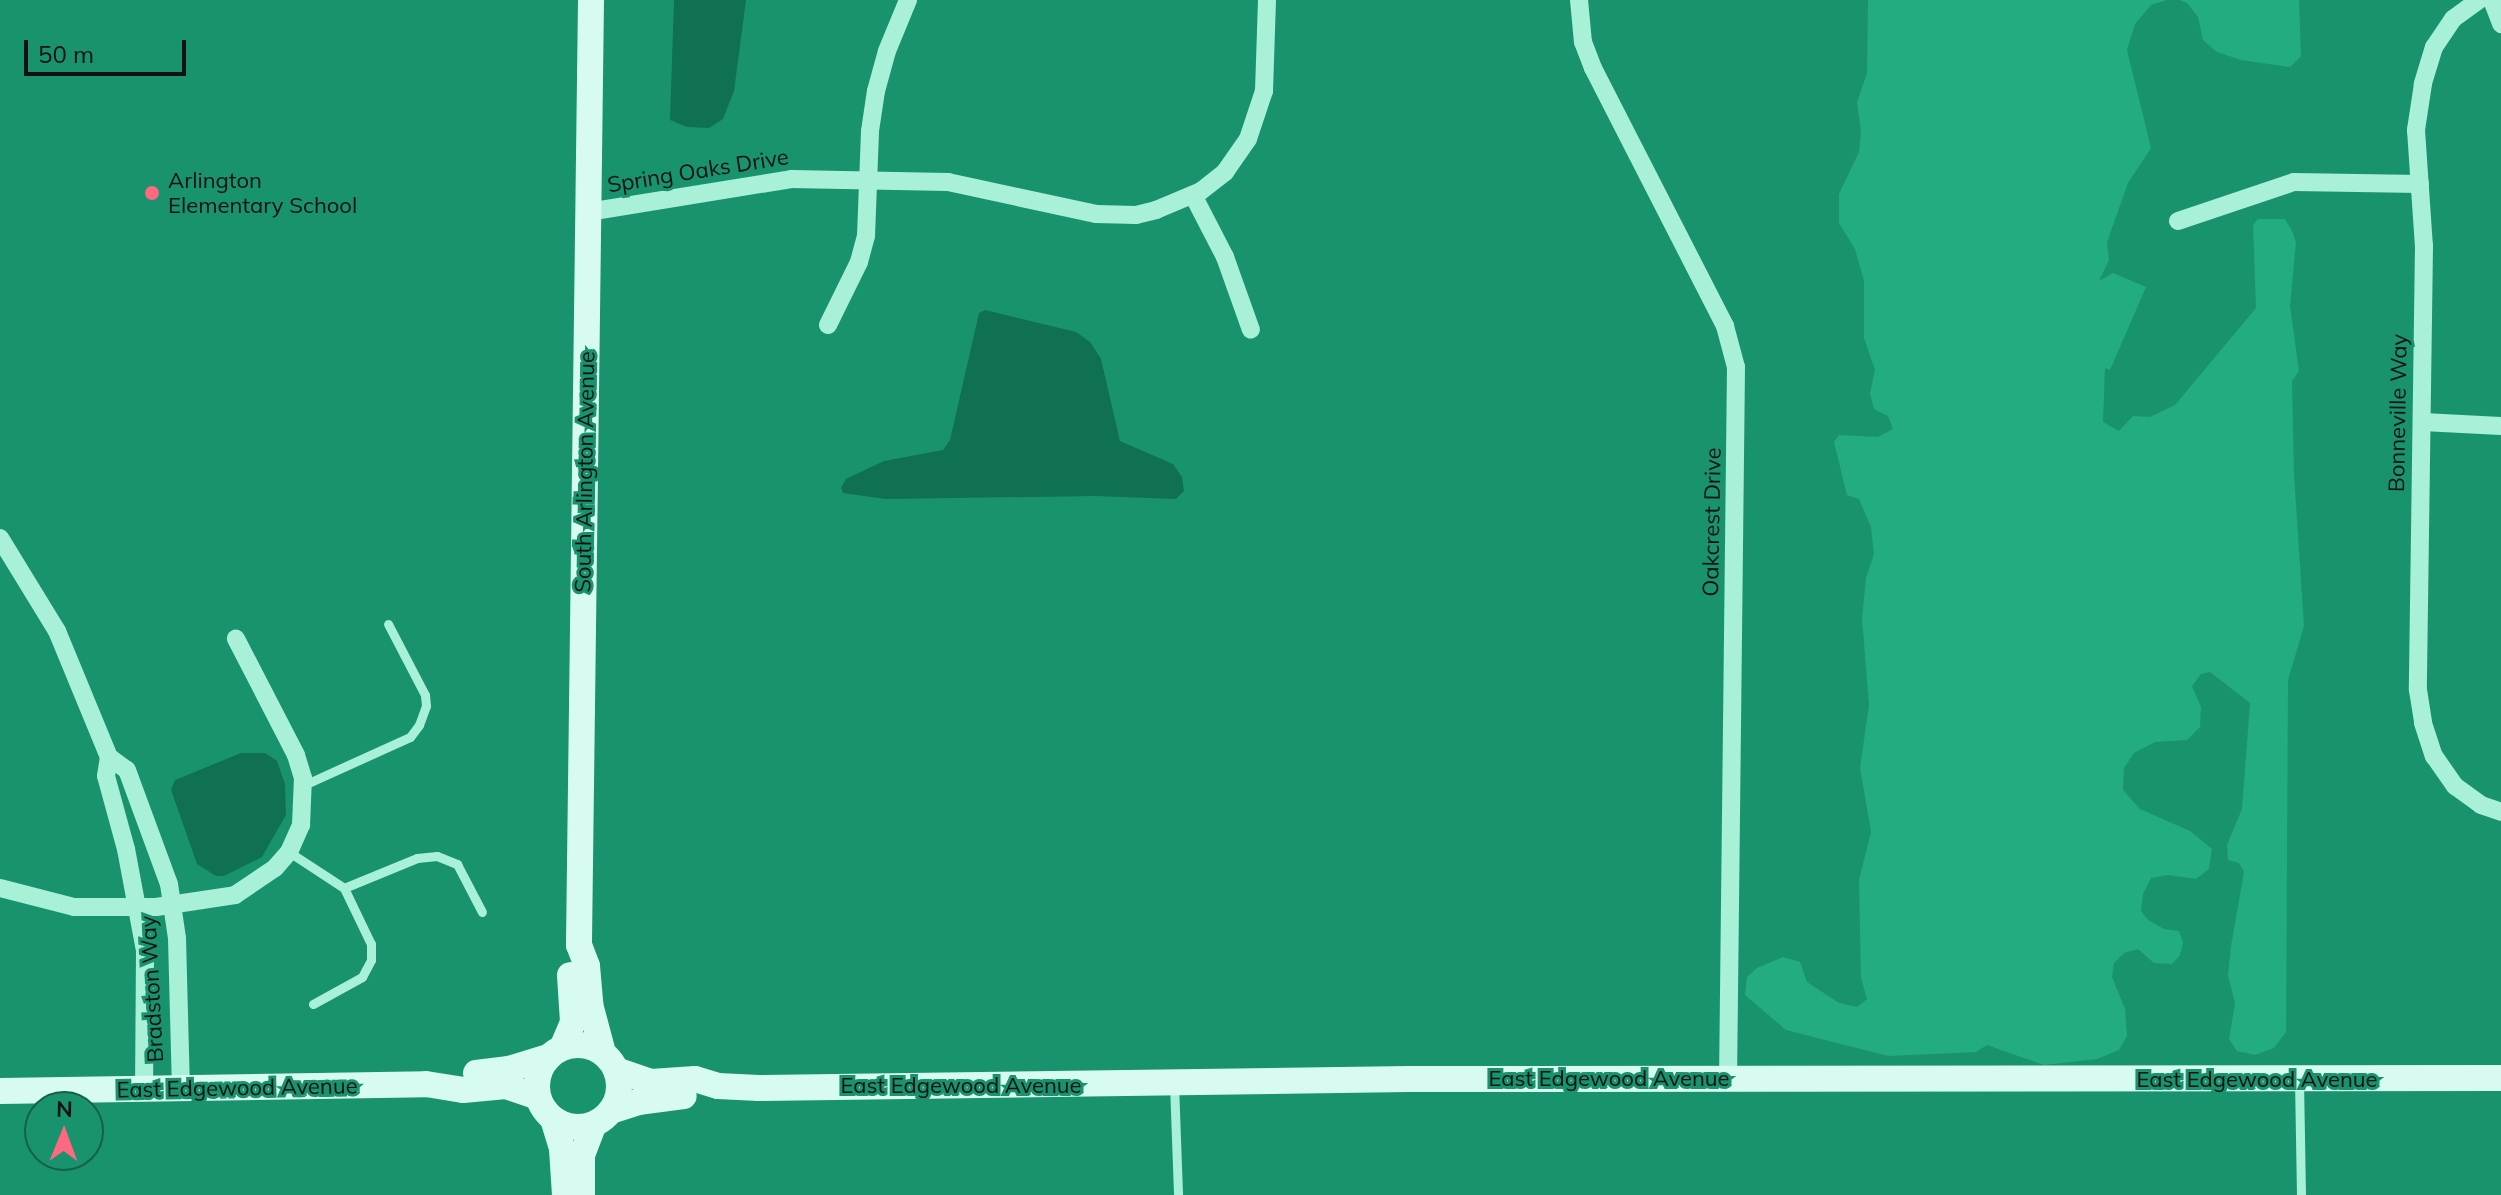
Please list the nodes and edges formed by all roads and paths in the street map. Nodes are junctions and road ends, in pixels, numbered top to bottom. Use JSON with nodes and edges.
{"nodes":[{"id":1,"x":591,"y":0,"type":"edge"},
{"id":2,"x":908,"y":0,"type":"edge"},
{"id":3,"x":1267,"y":0,"type":"edge"},
{"id":4,"x":1579,"y":0,"type":"edge"},
{"id":5,"x":2479,"y":0,"type":"edge"},
{"id":6,"x":2492,"y":0,"type":"edge"},
{"id":7,"x":2501,"y":24,"type":"edge"},
{"id":8,"x":869,"y":180,"type":"junction"},
{"id":9,"x":2420,"y":184,"type":"junction"},
{"id":10,"x":1193,"y":195,"type":"junction"},
{"id":11,"x":588,"y":212,"type":"junction"},
{"id":12,"x":2178,"y":221,"type":"dead end"},
{"id":13,"x":828,"y":325,"type":"dead end"},
{"id":14,"x":1251,"y":330,"type":"dead end"},
{"id":15,"x":2423,"y":422,"type":"junction"},
{"id":16,"x":2501,"y":426,"type":"edge"},
{"id":17,"x":0,"y":538,"type":"edge"},
{"id":18,"x":388,"y":624,"type":"dead end"},
{"id":19,"x":236,"y":639,"type":"dead end"},
{"id":20,"x":109,"y":757,"type":"junction"},
{"id":21,"x":304,"y":785,"type":"junction"},
{"id":22,"x":2501,"y":812,"type":"edge"},
{"id":23,"x":289,"y":852,"type":"junction"},
{"id":24,"x":0,"y":888,"type":"edge"},
{"id":25,"x":344,"y":888,"type":"junction"},
{"id":26,"x":155,"y":906,"type":"junction"},
{"id":27,"x":482,"y":912,"type":"dead end"},
{"id":28,"x":579,"y":945,"type":"junction"},
{"id":29,"x":313,"y":1004,"type":"dead end"},
{"id":30,"x":555,"y":1053,"type":"junction"},
{"id":31,"x":609,"y":1062,"type":"junction"},
{"id":32,"x":2501,"y":1078,"type":"edge"},
{"id":33,"x":1728,"y":1079,"type":"junction"},
{"id":34,"x":2299,"y":1080,"type":"junction"},
{"id":35,"x":426,"y":1084,"type":"junction"},
{"id":36,"x":1174,"y":1084,"type":"junction"},
{"id":37,"x":718,"y":1086,"type":"junction"},
{"id":38,"x":181,"y":1090,"type":"junction"},
{"id":39,"x":0,"y":1091,"type":"edge"},
{"id":40,"x":144,"y":1091,"type":"junction"},
{"id":41,"x":546,"y":1108,"type":"junction"},
{"id":42,"x":602,"y":1117,"type":"junction"},
{"id":43,"x":565,"y":1195,"type":"edge"},
{"id":44,"x":582,"y":1195,"type":"edge"},
{"id":45,"x":1178,"y":1195,"type":"edge"},
{"id":46,"x":2301,"y":1195,"type":"edge"}],
"edges":[{"from":1,"to":11,"type":"main road","name":"South Arlington Avenue"},
{"from":2,"to":8,"type":"street"},
{"from":3,"to":10,"type":"street","name":"Spring Oaks Drive"},
{"from":4,"to":33,"type":"street","name":"Oakcrest Drive"},
{"from":5,"to":9,"type":"street","name":"Bonneville Way"},
{"from":6,"to":7,"type":"street"},
{"from":8,"to":10,"type":"street","name":"Spring Oaks Drive"},
{"from":8,"to":11,"type":"street","name":"Spring Oaks Drive"},
{"from":8,"to":13,"type":"street"},
{"from":9,"to":12,"type":"street"},
{"from":9,"to":15,"type":"street","name":"Bonneville Way"},
{"from":10,"to":14,"type":"street"},
{"from":11,"to":28,"type":"main road","name":"South Arlington Avenue"},
{"from":15,"to":16,"type":"street"},
{"from":15,"to":22,"type":"street","name":"Bonneville Way"},
{"from":17,"to":20,"type":"street","name":"Bradston Way"},
{"from":18,"to":21,"type":"lane"},
{"from":19,"to":21,"type":"street"},
{"from":20,"to":26,"type":"street","name":"Bradston Way"},
{"from":20,"to":26,"type":"street","name":"Bradston Way"},
{"from":21,"to":23,"type":"street"},
{"from":23,"to":25,"type":"lane"},
{"from":23,"to":26,"type":"street"},
{"from":24,"to":26,"type":"street"},
{"from":25,"to":27,"type":"lane"},
{"from":25,"to":29,"type":"lane"},
{"from":26,"to":38,"type":"street","name":"Bradston Way"},
{"from":26,"to":40,"type":"street","name":"Bradston Way"},
{"from":28,"to":30,"type":"main road","name":"South Arlington Avenue"},
{"from":28,"to":31,"type":"main road","name":"South Arlington Avenue"},
{"from":30,"to":31,"type":"main road"},
{"from":30,"to":35,"type":"main road"},
{"from":30,"to":41,"type":"main road"},
{"from":31,"to":37,"type":"main road"},
{"from":31,"to":42,"type":"main road"},
{"from":32,"to":34,"type":"main road","name":"East Edgewood Avenue"},
{"from":33,"to":34,"type":"main road","name":"East Edgewood Avenue"},
{"from":33,"to":36,"type":"main road","name":"East Edgewood Avenue"},
{"from":34,"to":46,"type":"lane"},
{"from":35,"to":38,"type":"main road","name":"East Edgewood Avenue"},
{"from":35,"to":41,"type":"main road"},
{"from":36,"to":37,"type":"main road","name":"East Edgewood Avenue"},
{"from":36,"to":45,"type":"lane"},
{"from":37,"to":42,"type":"main road"},
{"from":38,"to":40,"type":"main road","name":"East Edgewood Avenue"},
{"from":39,"to":40,"type":"main road","name":"East Edgewood Avenue"},
{"from":41,"to":42,"type":"main road"},
{"from":41,"to":43,"type":"main road"},
{"from":42,"to":44,"type":"main road"}]}
